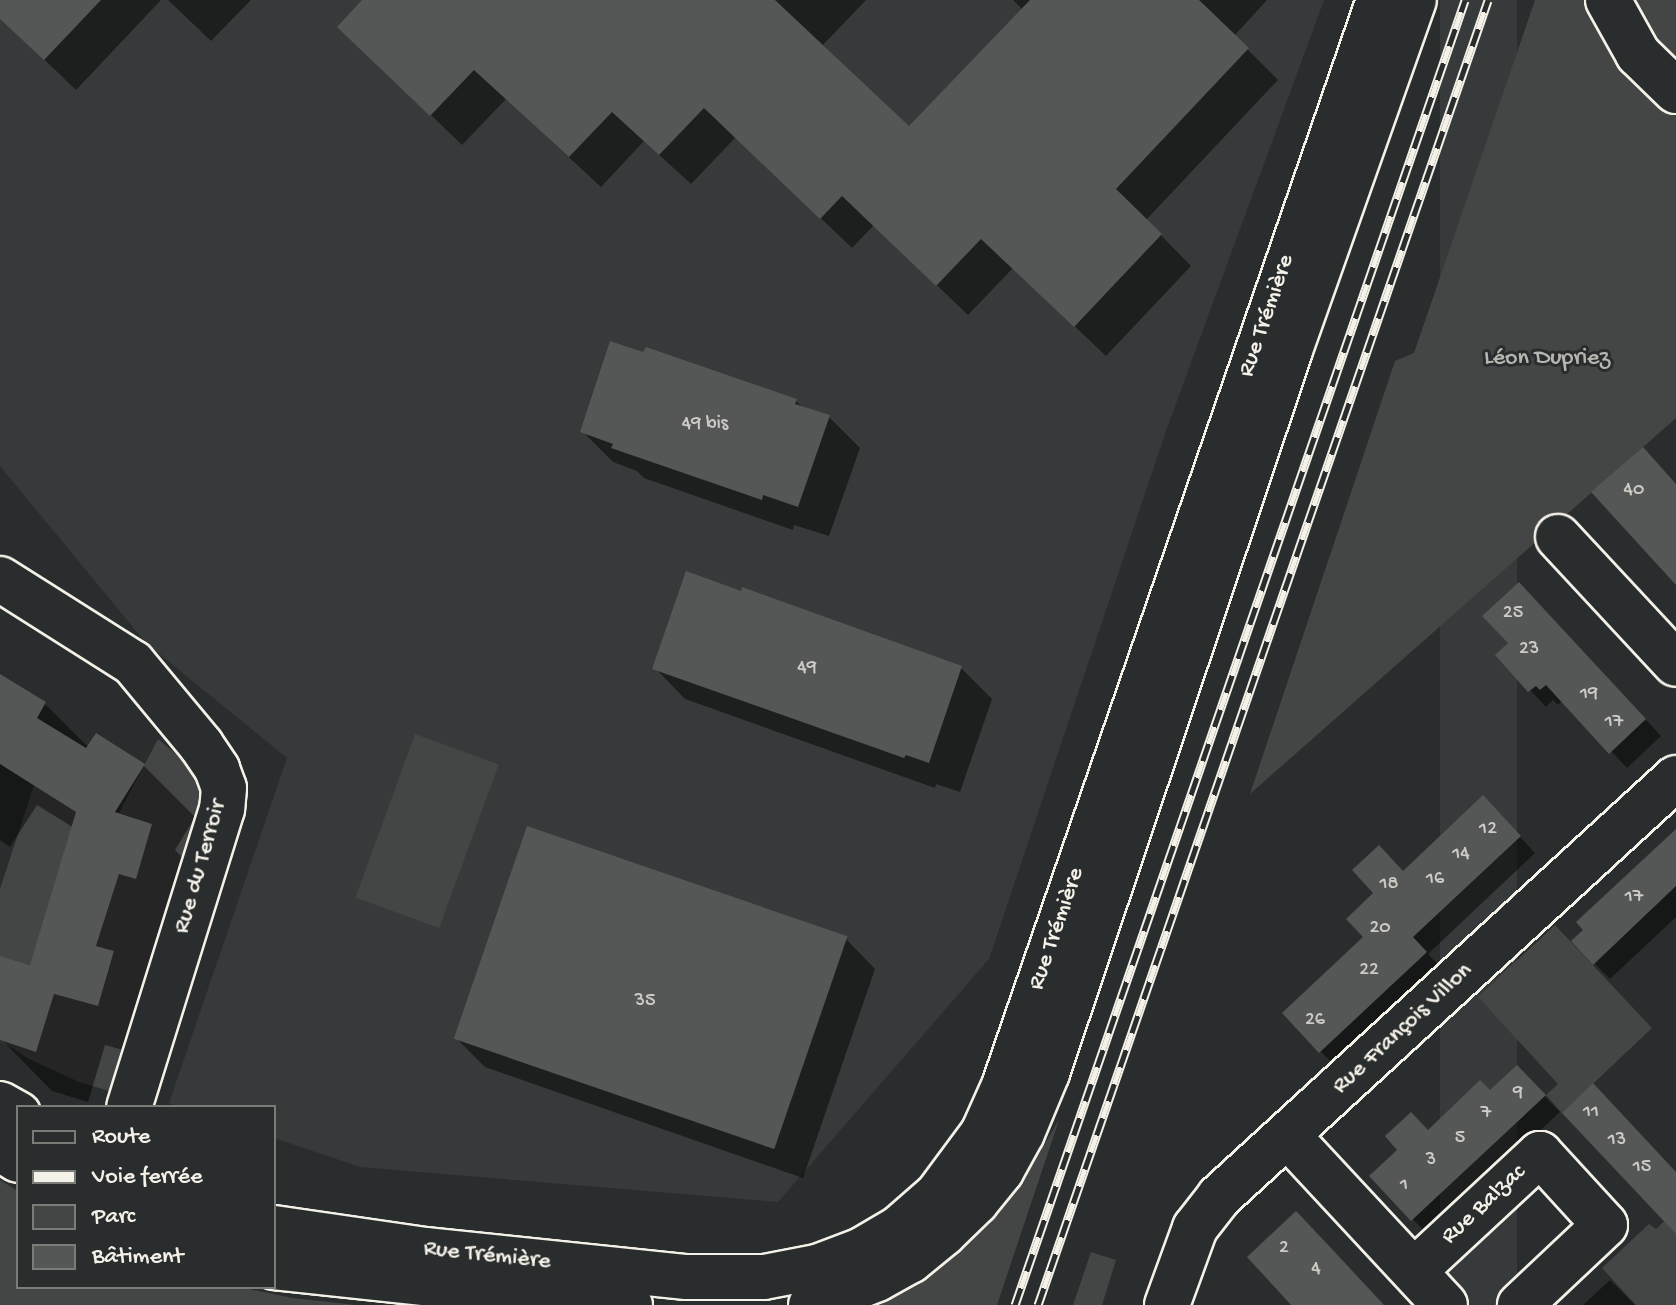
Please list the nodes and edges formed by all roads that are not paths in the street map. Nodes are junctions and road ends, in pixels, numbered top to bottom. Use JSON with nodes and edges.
{"nodes":[{"id":1,"x":1379,"y":0,"type":"edge"},
{"id":2,"x":1414,"y":0,"type":"edge"},
{"id":3,"x":1608,"y":0,"type":"edge"},
{"id":4,"x":1676,"y":91,"type":"edge"},
{"id":5,"x":1558,"y":537,"type":"dead end"},
{"id":6,"x":0,"y":579,"type":"edge"},
{"id":7,"x":1676,"y":664,"type":"edge"},
{"id":8,"x":1676,"y":778,"type":"edge"},
{"id":9,"x":130,"y":1105,"type":"edge"},
{"id":10,"x":1287,"y":1135,"type":"junction"},
{"id":11,"x":276,"y":1229,"type":"edge"},
{"id":12,"x":276,"y":1267,"type":"edge"},
{"id":13,"x":1414,"y":1271,"type":"junction"},
{"id":14,"x":432,"y":1280,"type":"edge"},
{"id":15,"x":630,"y":1305,"type":"edge"},
{"id":16,"x":811,"y":1305,"type":"edge"},
{"id":17,"x":1167,"y":1305,"type":"edge"},
{"id":18,"x":1445,"y":1305,"type":"edge"},
{"id":19,"x":1520,"y":1305,"type":"edge"}],
"edges":[{"from":1,"to":14,"type":"main road","name":"Rue Trémière"},
{"from":2,"to":16,"type":"main road","name":"Rue Trémière"},
{"from":3,"to":4,"type":"main road"},
{"from":5,"to":7,"type":"main road"},
{"from":6,"to":9,"type":"main road","name":"Rue du Terroir"},
{"from":8,"to":10,"type":"main road","name":"Rue François Villon"},
{"from":10,"to":13,"type":"main road"},
{"from":10,"to":17,"type":"main road","name":"Rue François Villon"},
{"from":11,"to":14,"type":"main road","name":"Rue Trémière"},
{"from":12,"to":14,"type":"main road","name":"Rue Trémière"},
{"from":13,"to":18,"type":"main road"},
{"from":13,"to":19,"type":"main road","name":"Rue Balzac"},
{"from":14,"to":15,"type":"main road","name":"Rue Trémière"}]}
